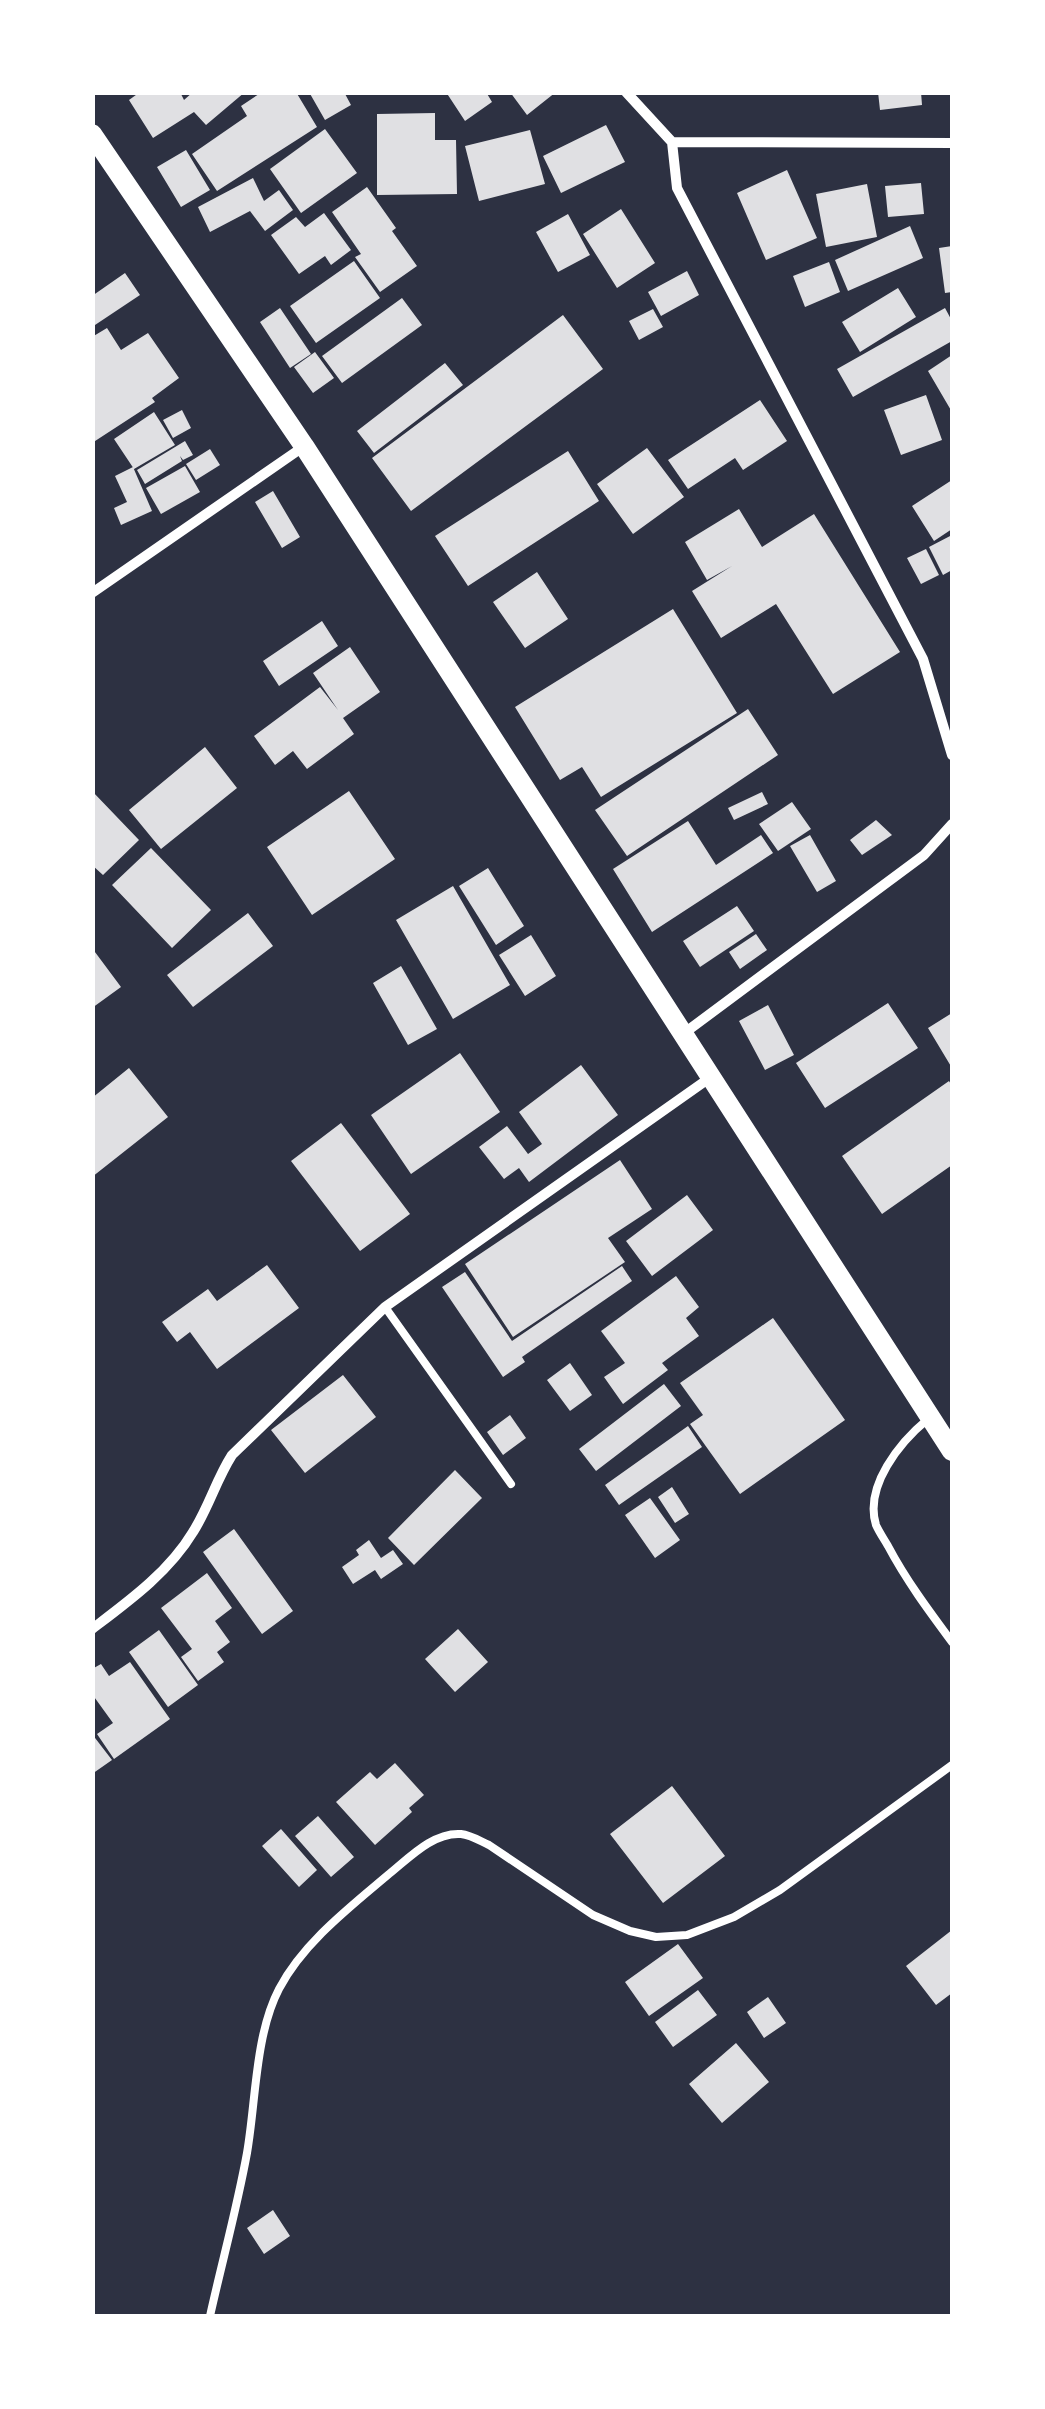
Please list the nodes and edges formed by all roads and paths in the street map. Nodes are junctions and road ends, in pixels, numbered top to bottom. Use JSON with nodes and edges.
{"nodes":[{"id":1,"x":626,"y":92,"type":"edge"},
{"id":2,"x":92,"y":134,"type":"edge"},
{"id":3,"x":672,"y":142,"type":"junction"},
{"id":4,"x":952,"y":143,"type":"edge"},
{"id":5,"x":304,"y":446,"type":"junction"},
{"id":6,"x":92,"y":593,"type":"edge"},
{"id":7,"x":952,"y":755,"type":"edge"},
{"id":8,"x":952,"y":824,"type":"edge"},
{"id":9,"x":683,"y":1034,"type":"junction"},
{"id":10,"x":711,"y":1077,"type":"junction"},
{"id":11,"x":386,"y":1307,"type":"junction"},
{"id":12,"x":931,"y":1416,"type":"junction"},
{"id":13,"x":952,"y":1451,"type":"edge"},
{"id":14,"x":511,"y":1484,"type":"dead end"},
{"id":15,"x":92,"y":1629,"type":"edge"},
{"id":16,"x":952,"y":1642,"type":"edge"},
{"id":17,"x":952,"y":1765,"type":"edge"},
{"id":18,"x":210,"y":2316,"type":"edge"}],
"edges":[{"from":1,"to":3,"type":"street"},
{"from":2,"to":5,"type":"main road"},
{"from":3,"to":4,"type":"street"},
{"from":3,"to":7,"type":"street"},
{"from":5,"to":6,"type":"street"},
{"from":5,"to":9,"type":"main road"},
{"from":8,"to":9,"type":"street"},
{"from":9,"to":10,"type":"main road"},
{"from":10,"to":11,"type":"street"},
{"from":10,"to":12,"type":"main road"},
{"from":11,"to":14,"type":"lane"},
{"from":11,"to":15,"type":"street"},
{"from":12,"to":13,"type":"main road"},
{"from":12,"to":16,"type":"lane"},
{"from":17,"to":18,"type":"lane"}]}
